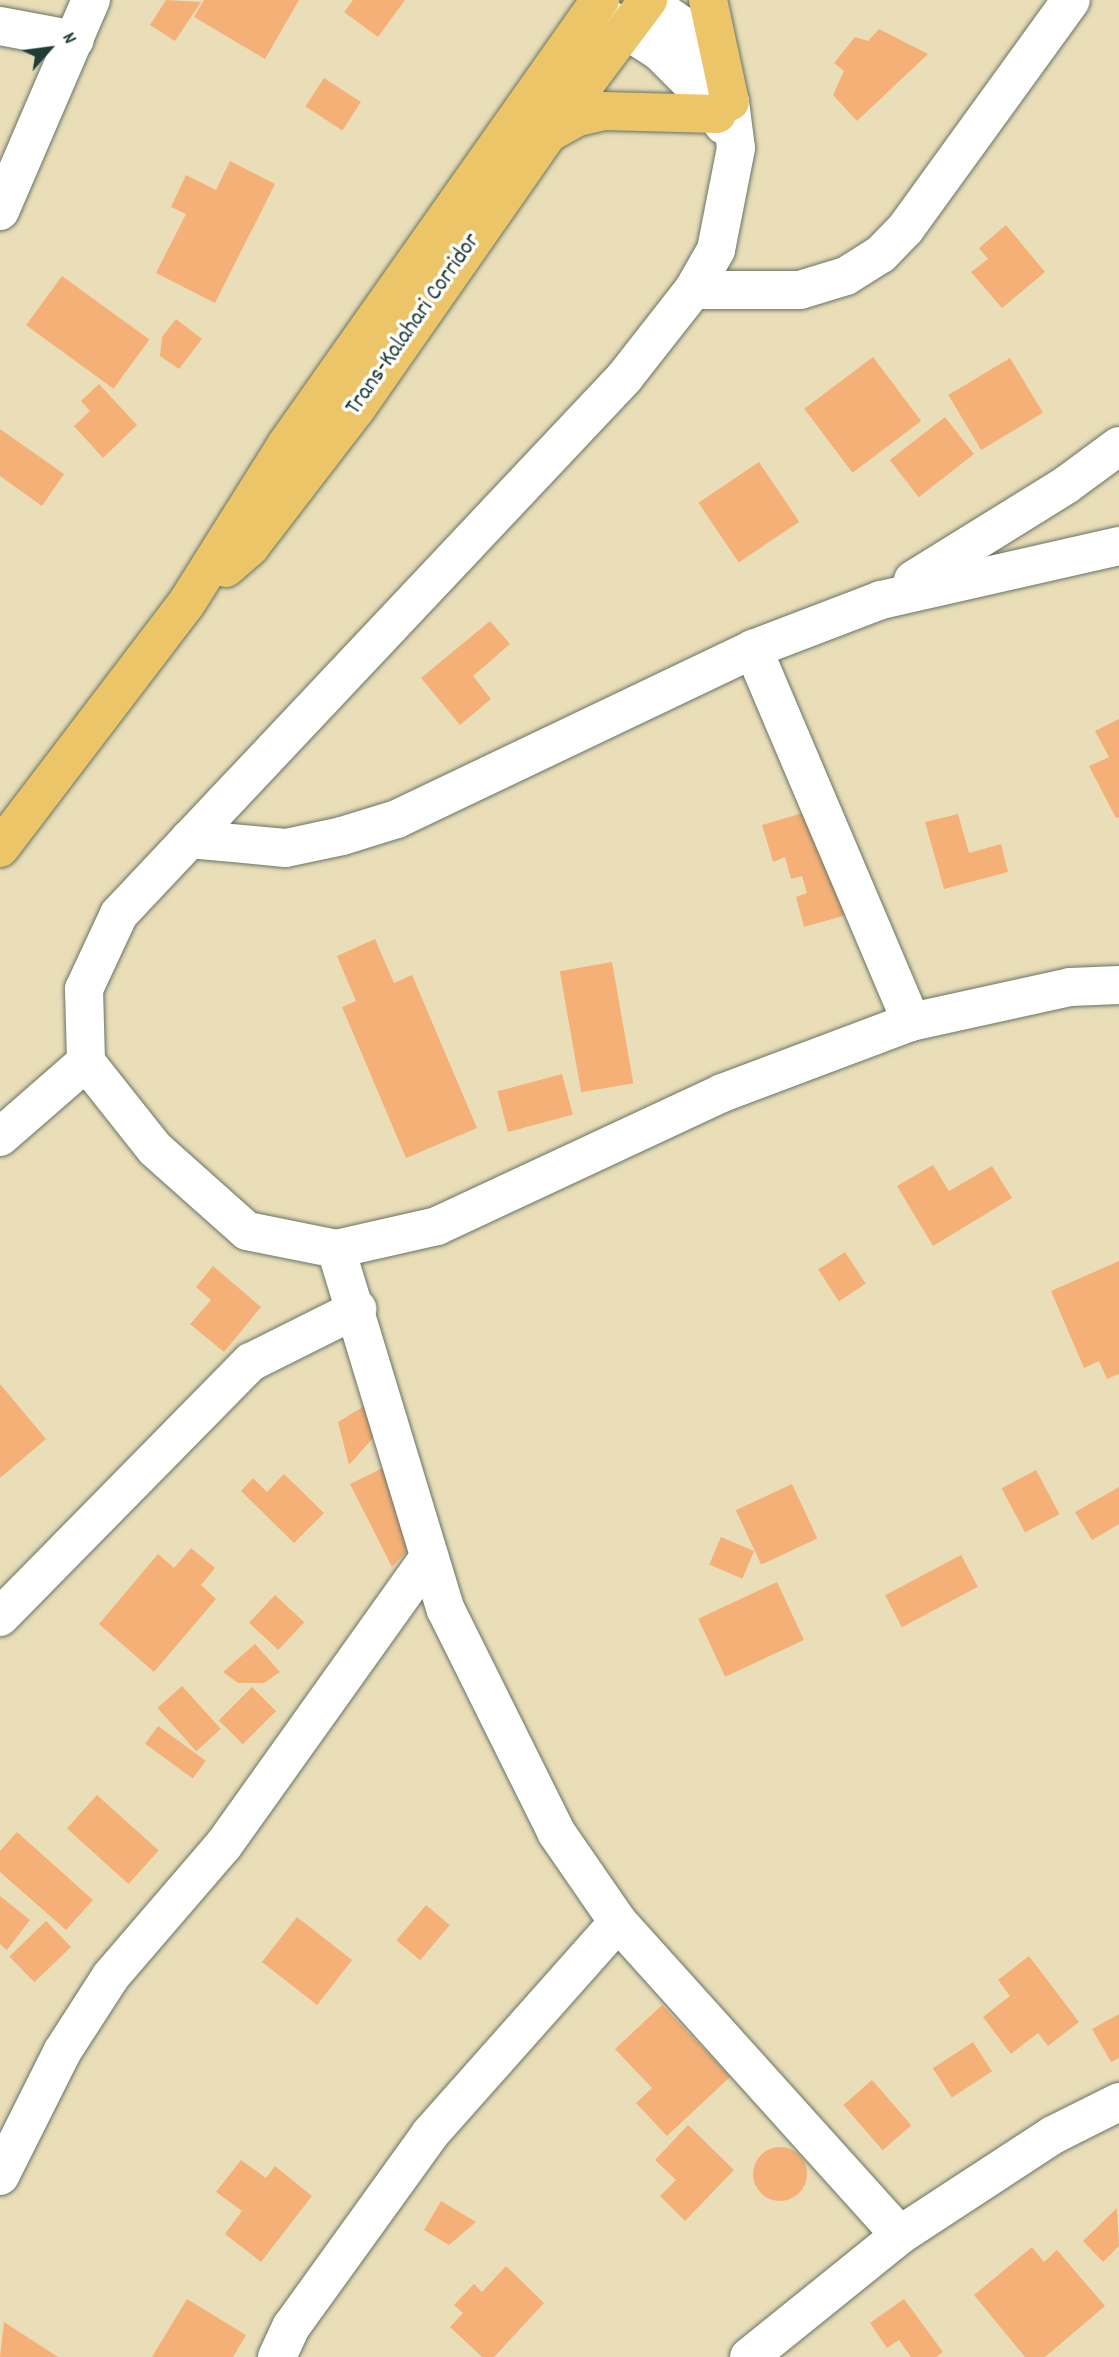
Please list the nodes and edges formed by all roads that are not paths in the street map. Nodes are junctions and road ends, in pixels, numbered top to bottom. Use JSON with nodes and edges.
{"nodes":[{"id":1,"x":91,"y":0,"type":"edge"},
{"id":2,"x":708,"y":0,"type":"edge"},
{"id":3,"x":1071,"y":0,"type":"edge"},
{"id":4,"x":597,"y":5,"type":"edge"},
{"id":5,"x":641,"y":8,"type":"edge"},
{"id":6,"x":0,"y":26,"type":"edge"},
{"id":7,"x":75,"y":40,"type":"junction"},
{"id":8,"x":723,"y":108,"type":"junction"},
{"id":9,"x":547,"y":135,"type":"junction"},
{"id":10,"x":0,"y":211,"type":"edge"},
{"id":11,"x":693,"y":290,"type":"junction"},
{"id":12,"x":1119,"y":446,"type":"edge"},
{"id":13,"x":1119,"y":545,"type":"edge"},
{"id":14,"x":881,"y":600,"type":"junction"},
{"id":15,"x":186,"y":604,"type":"junction"},
{"id":16,"x":753,"y":649,"type":"junction"},
{"id":17,"x":189,"y":839,"type":"junction"},
{"id":18,"x":0,"y":848,"type":"edge"},
{"id":19,"x":1119,"y":985,"type":"edge"},
{"id":20,"x":911,"y":1022,"type":"junction"},
{"id":21,"x":86,"y":1062,"type":"junction"},
{"id":22,"x":0,"y":1137,"type":"edge"},
{"id":23,"x":336,"y":1249,"type":"junction"},
{"id":24,"x":357,"y":1309,"type":"junction"},
{"id":25,"x":429,"y":1557,"type":"junction"},
{"id":26,"x":0,"y":1617,"type":"edge"},
{"id":27,"x":618,"y":1922,"type":"junction"},
{"id":28,"x":1119,"y":2102,"type":"edge"},
{"id":29,"x":2,"y":2162,"type":"edge"},
{"id":30,"x":901,"y":2235,"type":"junction"},
{"id":31,"x":277,"y":2357,"type":"edge"},
{"id":32,"x":749,"y":2357,"type":"edge"}],
"edges":[{"from":1,"to":7,"type":"street"},
{"from":2,"to":8,"type":"highway"},
{"from":3,"to":11,"type":"street"},
{"from":4,"to":5,"type":"street"},
{"from":4,"to":15,"type":"highway","name":"Trans-Kalahari Corridor"},
{"from":5,"to":8,"type":"street"},
{"from":5,"to":9,"type":"highway","name":"Trans-Kalahari Corridor"},
{"from":6,"to":7,"type":"street"},
{"from":7,"to":10,"type":"street"},
{"from":8,"to":9,"type":"highway"},
{"from":8,"to":11,"type":"street"},
{"from":9,"to":15,"type":"highway","name":"Trans-Kalahari Corridor"},
{"from":11,"to":17,"type":"street"},
{"from":12,"to":14,"type":"street"},
{"from":13,"to":14,"type":"street"},
{"from":14,"to":16,"type":"street"},
{"from":15,"to":18,"type":"highway","name":"Trans-Kalahari Corridor"},
{"from":16,"to":17,"type":"street"},
{"from":16,"to":20,"type":"street"},
{"from":17,"to":21,"type":"street"},
{"from":19,"to":20,"type":"street"},
{"from":20,"to":23,"type":"street"},
{"from":21,"to":22,"type":"street"},
{"from":21,"to":23,"type":"street"},
{"from":23,"to":24,"type":"street"},
{"from":24,"to":25,"type":"street"},
{"from":24,"to":26,"type":"street"},
{"from":25,"to":27,"type":"street"},
{"from":25,"to":29,"type":"street"},
{"from":27,"to":30,"type":"street"},
{"from":27,"to":31,"type":"street"},
{"from":28,"to":30,"type":"street"},
{"from":30,"to":32,"type":"street"}]}
